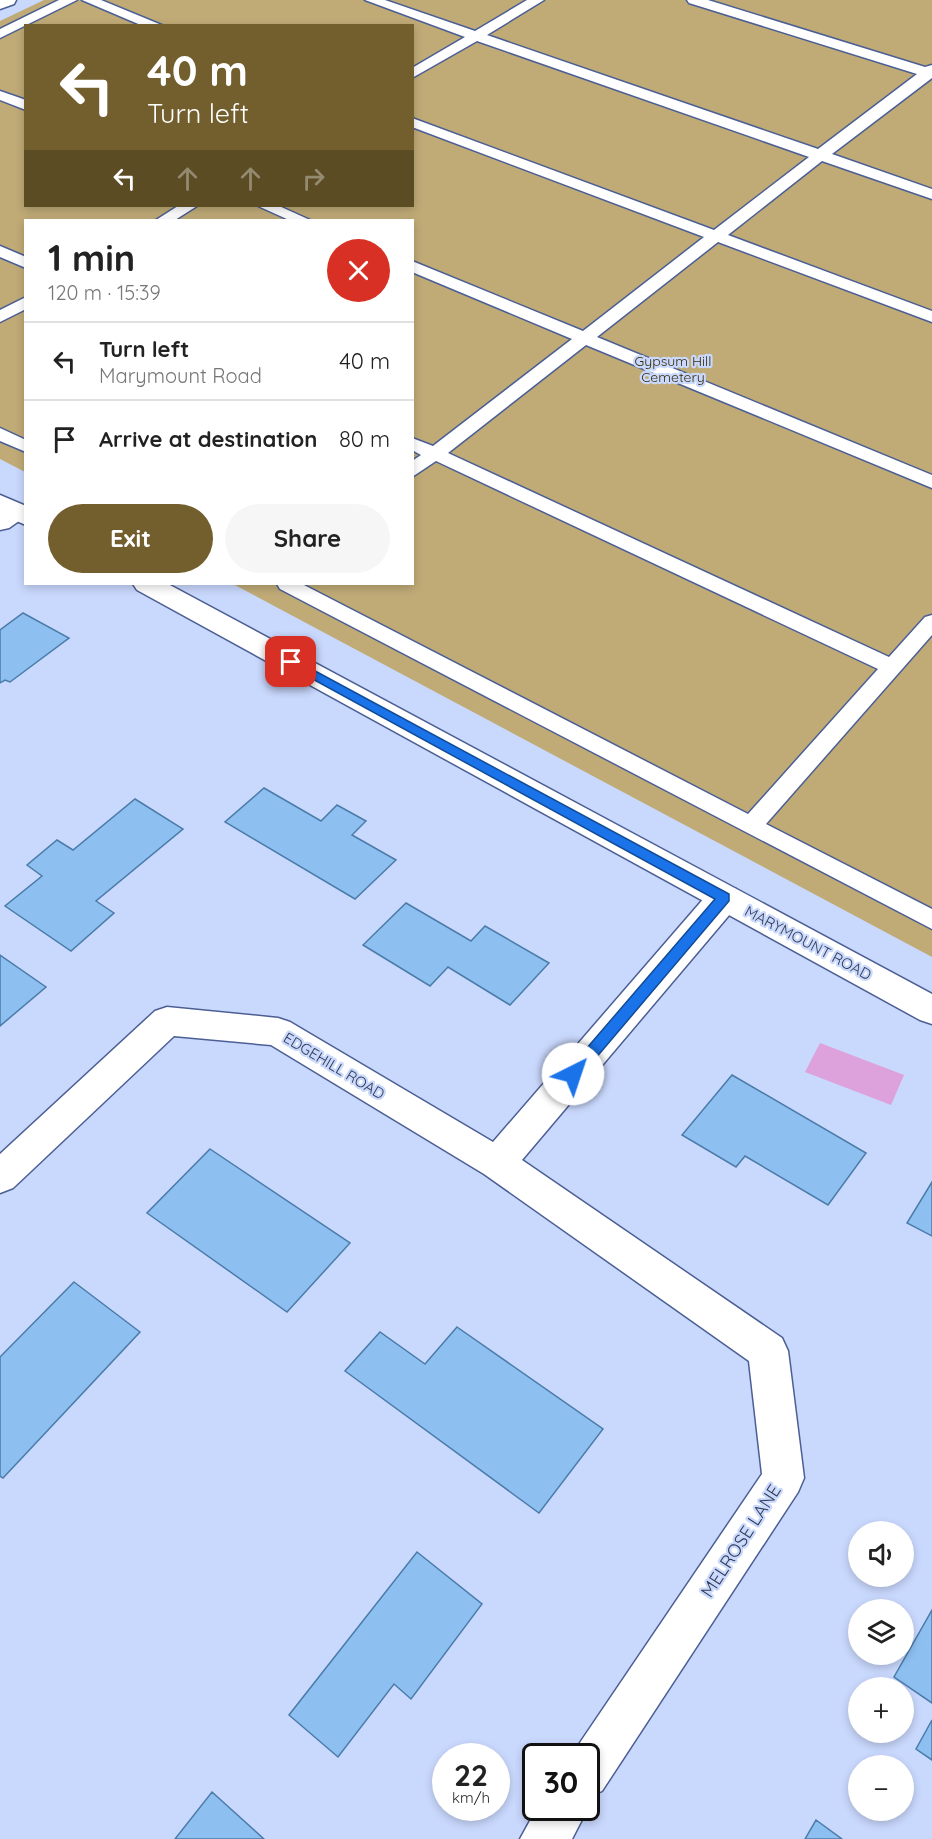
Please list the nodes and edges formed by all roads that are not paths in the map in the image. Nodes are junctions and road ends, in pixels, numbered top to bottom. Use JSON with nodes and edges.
{"nodes":[{"id":1,"x":7,"y":0,"type":"edge"},
{"id":2,"x":70,"y":0,"type":"edge"},
{"id":3,"x":89,"y":0,"type":"edge"},
{"id":4,"x":372,"y":0,"type":"edge"},
{"id":5,"x":537,"y":0,"type":"edge"},
{"id":6,"x":694,"y":0,"type":"edge"},
{"id":7,"x":0,"y":3,"type":"edge"},
{"id":8,"x":152,"y":24,"type":"edge"},
{"id":9,"x":0,"y":34,"type":"edge"},
{"id":10,"x":476,"y":36,"type":"junction"},
{"id":11,"x":930,"y":72,"type":"edge"},
{"id":12,"x":414,"y":73,"type":"edge"},
{"id":13,"x":0,"y":95,"type":"edge"},
{"id":14,"x":24,"y":104,"type":"edge"},
{"id":15,"x":414,"y":123,"type":"edge"},
{"id":16,"x":819,"y":155,"type":"junction"},
{"id":17,"x":932,"y":194,"type":"edge"},
{"id":18,"x":187,"y":207,"type":"edge"},
{"id":19,"x":269,"y":207,"type":"edge"},
{"id":20,"x":166,"y":219,"type":"edge"},
{"id":21,"x":299,"y":219,"type":"edge"},
{"id":22,"x":717,"y":236,"type":"junction"},
{"id":23,"x":0,"y":251,"type":"edge"},
{"id":24,"x":24,"y":262,"type":"edge"},
{"id":25,"x":414,"y":267,"type":"edge"},
{"id":26,"x":24,"y":303,"type":"edge"},
{"id":27,"x":0,"y":317,"type":"edge"},
{"id":28,"x":932,"y":317,"type":"edge"},
{"id":29,"x":584,"y":338,"type":"junction"},
{"id":30,"x":0,"y":434,"type":"edge"},
{"id":31,"x":414,"y":444,"type":"edge"},
{"id":32,"x":24,"y":446,"type":"edge"},
{"id":33,"x":435,"y":454,"type":"junction"},
{"id":34,"x":414,"y":470,"type":"edge"},
{"id":35,"x":932,"y":482,"type":"edge"},
{"id":36,"x":149,"y":585,"type":"edge"},
{"id":37,"x":289,"y":585,"type":"edge"},
{"id":38,"x":932,"y":622,"type":"edge"},
{"id":39,"x":892,"y":667,"type":"junction"},
{"id":40,"x":751,"y":826,"type":"junction"},
{"id":41,"x":724,"y":898,"type":"junction"},
{"id":42,"x":932,"y":920,"type":"edge"},
{"id":43,"x":932,"y":1010,"type":"edge"},
{"id":44,"x":497,"y":1163,"type":"junction"},
{"id":45,"x":0,"y":1178,"type":"edge"},
{"id":46,"x":600,"y":1754,"type":"edge"},
{"id":47,"x":556,"y":1821,"type":"edge"},
{"id":48,"x":544,"y":1839,"type":"edge"}],
"edges":[{"from":1,"to":7,"type":"street"},
{"from":2,"to":9,"type":"lane"},
{"from":3,"to":8,"type":"lane"},
{"from":4,"to":10,"type":"lane"},
{"from":5,"to":10,"type":"lane"},
{"from":6,"to":11,"type":"lane"},
{"from":10,"to":12,"type":"lane"},
{"from":10,"to":16,"type":"lane"},
{"from":11,"to":16,"type":"lane"},
{"from":13,"to":14,"type":"lane"},
{"from":15,"to":22,"type":"lane"},
{"from":16,"to":17,"type":"lane"},
{"from":16,"to":22,"type":"lane"},
{"from":18,"to":20,"type":"lane"},
{"from":19,"to":21,"type":"lane"},
{"from":22,"to":28,"type":"lane"},
{"from":22,"to":29,"type":"lane"},
{"from":23,"to":24,"type":"lane"},
{"from":25,"to":29,"type":"lane"},
{"from":26,"to":27,"type":"lane"},
{"from":29,"to":33,"type":"lane"},
{"from":29,"to":35,"type":"lane"},
{"from":30,"to":32,"type":"lane"},
{"from":31,"to":33,"type":"lane"},
{"from":33,"to":34,"type":"lane"},
{"from":33,"to":39,"type":"lane"},
{"from":36,"to":41,"type":"street","name":"MARYMOUNT ROAD"},
{"from":37,"to":40,"type":"lane"},
{"from":38,"to":39,"type":"lane"},
{"from":39,"to":40,"type":"lane"},
{"from":40,"to":42,"type":"lane"},
{"from":41,"to":43,"type":"street","name":"MARYMOUNT ROAD"},
{"from":41,"to":44,"type":"street"},
{"from":44,"to":45,"type":"street","name":"EDGEHILL ROAD"},
{"from":44,"to":46,"type":"street","name":"MELROSE LANE"},
{"from":47,"to":48,"type":"street"}]}
